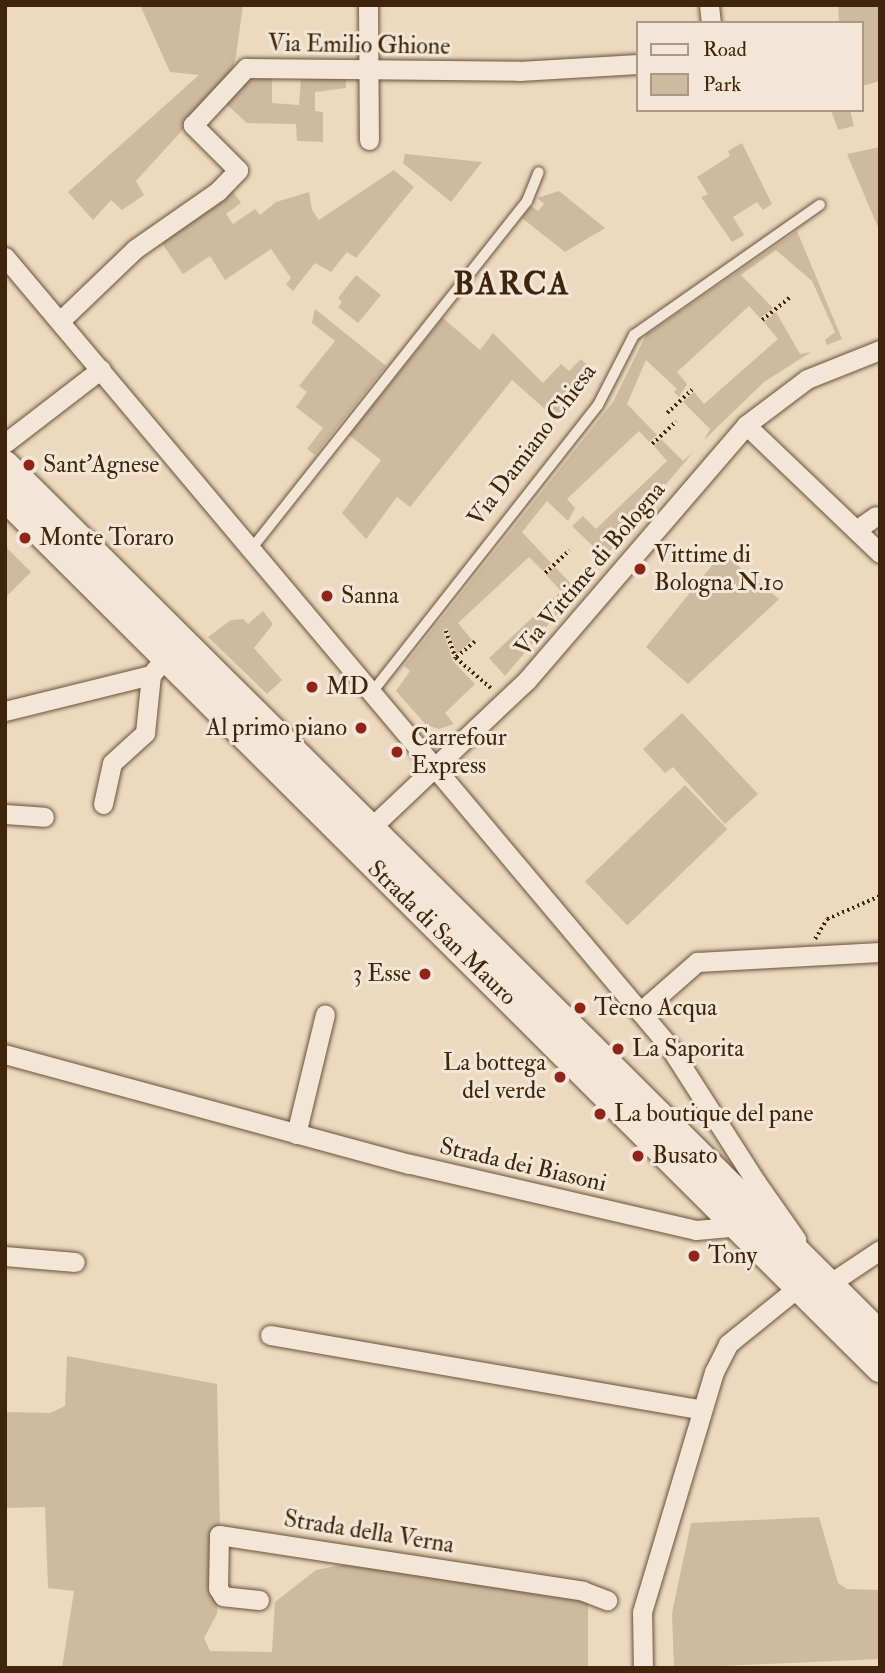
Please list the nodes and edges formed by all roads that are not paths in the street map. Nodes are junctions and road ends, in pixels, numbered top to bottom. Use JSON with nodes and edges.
{"nodes":[{"id":1,"x":368,"y":5,"type":"edge"},
{"id":2,"x":636,"y":64,"type":"edge"},
{"id":3,"x":368,"y":70,"type":"junction"},
{"id":4,"x":369,"y":140,"type":"dead end"},
{"id":5,"x":539,"y":172,"type":"dead end"},
{"id":6,"x":820,"y":205,"type":"dead end"},
{"id":7,"x":5,"y":257,"type":"edge"},
{"id":8,"x":60,"y":321,"type":"junction"},
{"id":9,"x":880,"y":350,"type":"edge"},
{"id":10,"x":101,"y":369,"type":"junction"},
{"id":11,"x":746,"y":425,"type":"junction"},
{"id":12,"x":5,"y":443,"type":"edge"},
{"id":13,"x":5,"y":466,"type":"edge"},
{"id":14,"x":5,"y":497,"type":"edge"},
{"id":15,"x":876,"y":516,"type":"dead end"},
{"id":16,"x":856,"y":530,"type":"junction"},
{"id":17,"x":252,"y":548,"type":"junction"},
{"id":18,"x":880,"y":553,"type":"edge"},
{"id":19,"x":158,"y":666,"type":"junction"},
{"id":20,"x":373,"y":691,"type":"junction"},
{"id":21,"x":5,"y":711,"type":"edge"},
{"id":22,"x":438,"y":766,"type":"junction"},
{"id":23,"x":103,"y":804,"type":"dead end"},
{"id":24,"x":5,"y":814,"type":"edge"},
{"id":25,"x":44,"y":817,"type":"dead end"},
{"id":26,"x":362,"y":836,"type":"junction"},
{"id":27,"x":880,"y":952,"type":"edge"},
{"id":28,"x":640,"y":1012,"type":"junction"},
{"id":29,"x":325,"y":1014,"type":"dead end"},
{"id":30,"x":5,"y":1054,"type":"edge"},
{"id":31,"x":296,"y":1134,"type":"junction"},
{"id":32,"x":748,"y":1204,"type":"junction"},
{"id":33,"x":880,"y":1250,"type":"edge"},
{"id":34,"x":5,"y":1256,"type":"edge"},
{"id":35,"x":75,"y":1262,"type":"dead end"},
{"id":36,"x":815,"y":1280,"type":"junction"},
{"id":37,"x":270,"y":1335,"type":"dead end"},
{"id":38,"x":880,"y":1335,"type":"edge"},
{"id":39,"x":880,"y":1368,"type":"edge"},
{"id":40,"x":700,"y":1409,"type":"junction"},
{"id":41,"x":259,"y":1600,"type":"dead end"},
{"id":42,"x":607,"y":1600,"type":"dead end"},
{"id":43,"x":643,"y":1668,"type":"edge"}],
"edges":[{"from":1,"to":3,"type":"street"},
{"from":2,"to":3,"type":"street","name":"Via Emilio Ghione"},
{"from":3,"to":4,"type":"street"},
{"from":3,"to":8,"type":"street","name":"Via Emilio Ghione"},
{"from":5,"to":17,"type":"lane"},
{"from":6,"to":20,"type":"lane","name":"Via Damiano Chiesa"},
{"from":7,"to":8,"type":"street"},
{"from":8,"to":10,"type":"street"},
{"from":9,"to":11,"type":"street","name":"Via Vittime di Bologna"},
{"from":10,"to":12,"type":"street"},
{"from":10,"to":17,"type":"street"},
{"from":11,"to":16,"type":"street"},
{"from":11,"to":22,"type":"street","name":"Via Vittime di Bologna"},
{"from":13,"to":26,"type":"main road","name":"Strada di San Mauro"},
{"from":14,"to":19,"type":"main road","name":"Strada di San Mauro"},
{"from":15,"to":16,"type":"street"},
{"from":16,"to":18,"type":"street"},
{"from":17,"to":20,"type":"street"},
{"from":19,"to":21,"type":"street"},
{"from":19,"to":23,"type":"street"},
{"from":19,"to":26,"type":"main road","name":"Strada di San Mauro"},
{"from":20,"to":22,"type":"street"},
{"from":22,"to":26,"type":"street","name":"Via Vittime di Bologna"},
{"from":22,"to":28,"type":"street"},
{"from":24,"to":25,"type":"street"},
{"from":26,"to":32,"type":"main road","name":"Strada di San Mauro"},
{"from":27,"to":28,"type":"street"},
{"from":28,"to":32,"type":"street"},
{"from":29,"to":31,"type":"street"},
{"from":30,"to":31,"type":"street","name":"Strada dei Biasoni"},
{"from":31,"to":32,"type":"street","name":"Strada dei Biasoni"},
{"from":32,"to":36,"type":"main road","name":"Strada di San Mauro"},
{"from":33,"to":36,"type":"street"},
{"from":34,"to":35,"type":"street"},
{"from":36,"to":38,"type":"main road","name":"Strada di San Mauro"},
{"from":36,"to":39,"type":"main road","name":"Strada di San Mauro"},
{"from":36,"to":40,"type":"street"},
{"from":37,"to":40,"type":"street"},
{"from":40,"to":43,"type":"street"},
{"from":41,"to":42,"type":"street","name":"Strada della Verna"}]}
